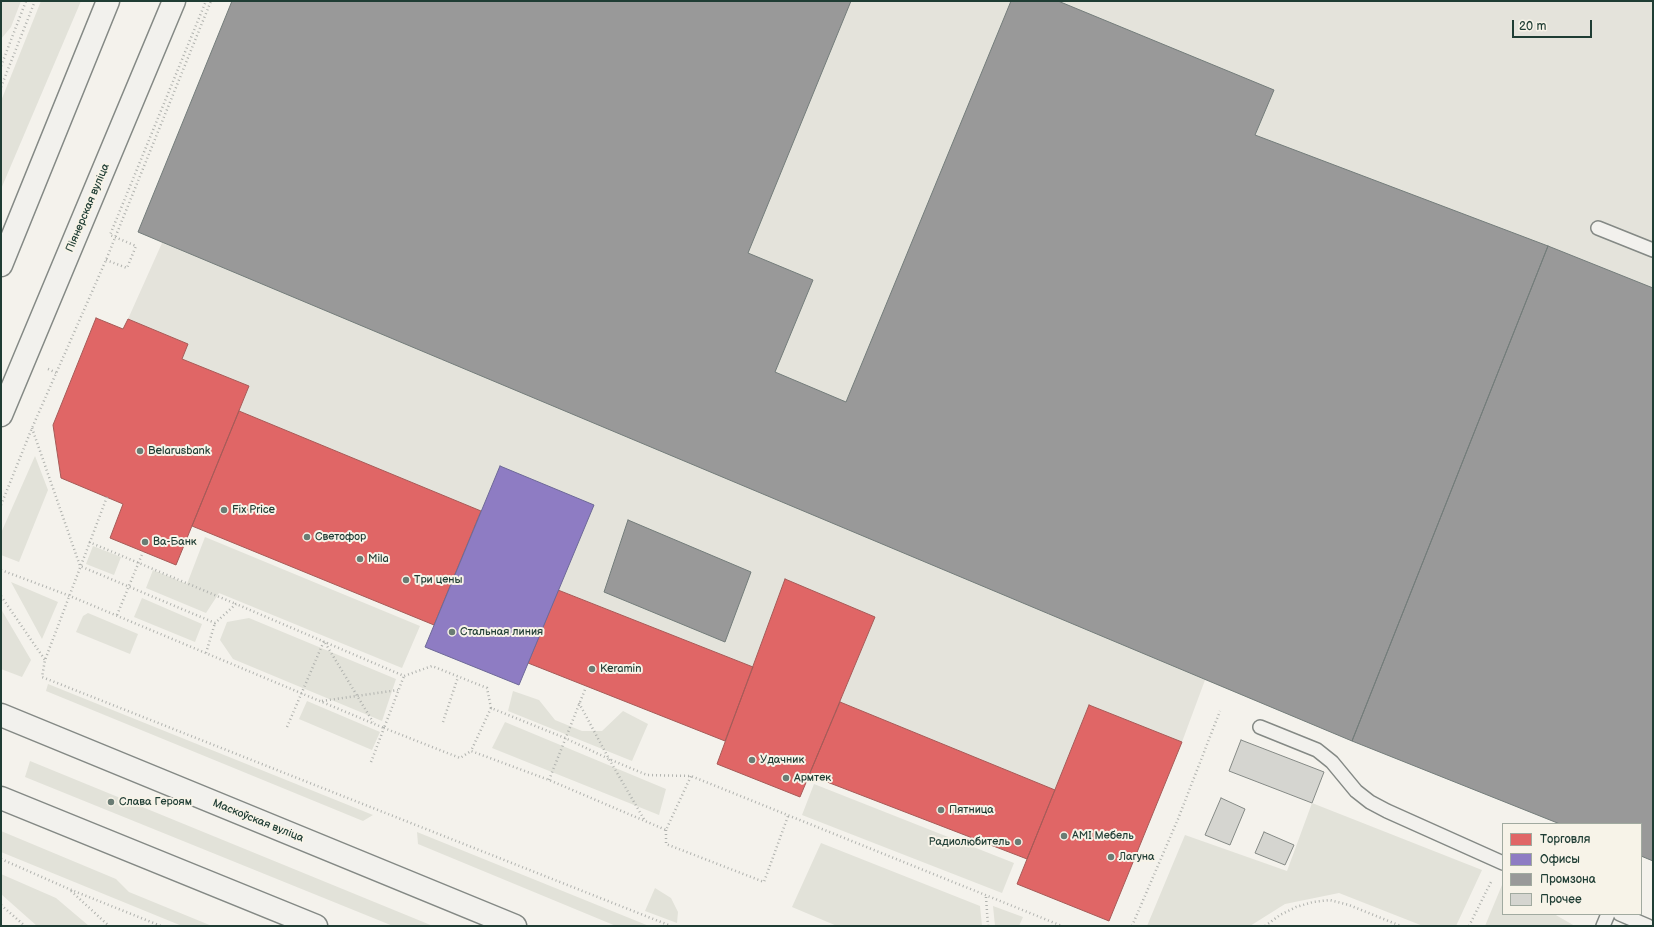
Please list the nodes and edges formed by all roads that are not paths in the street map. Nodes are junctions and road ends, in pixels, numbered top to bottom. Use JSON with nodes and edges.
{"nodes":[{"id":1,"x":108,"y":1,"type":"edge"},
{"id":2,"x":174,"y":1,"type":"edge"},
{"id":3,"x":1598,"y":228,"type":"dead end"},
{"id":4,"x":1653,"y":250,"type":"edge"},
{"id":5,"x":1,"y":265,"type":"edge"},
{"id":6,"x":1,"y":415,"type":"edge"},
{"id":7,"x":1,"y":714,"type":"edge"},
{"id":8,"x":1260,"y":727,"type":"dead end"},
{"id":9,"x":1,"y":798,"type":"edge"},
{"id":10,"x":1502,"y":863,"type":"edge"},
{"id":11,"x":1608,"y":915,"type":"edge"},
{"id":12,"x":1622,"y":915,"type":"edge"},
{"id":13,"x":316,"y":926,"type":"edge"},
{"id":14,"x":515,"y":926,"type":"edge"},
{"id":15,"x":1603,"y":926,"type":"edge"},
{"id":16,"x":1648,"y":926,"type":"edge"}],
"edges":[{"from":1,"to":5,"type":"main road"},
{"from":2,"to":6,"type":"main road","name":"Піянерская вуліца"},
{"from":3,"to":4,"type":"lane"},
{"from":7,"to":14,"type":"main road","name":"Маскоўская вуліца"},
{"from":8,"to":10,"type":"lane"},
{"from":9,"to":13,"type":"main road"},
{"from":11,"to":15,"type":"lane"},
{"from":12,"to":16,"type":"lane"}]}
